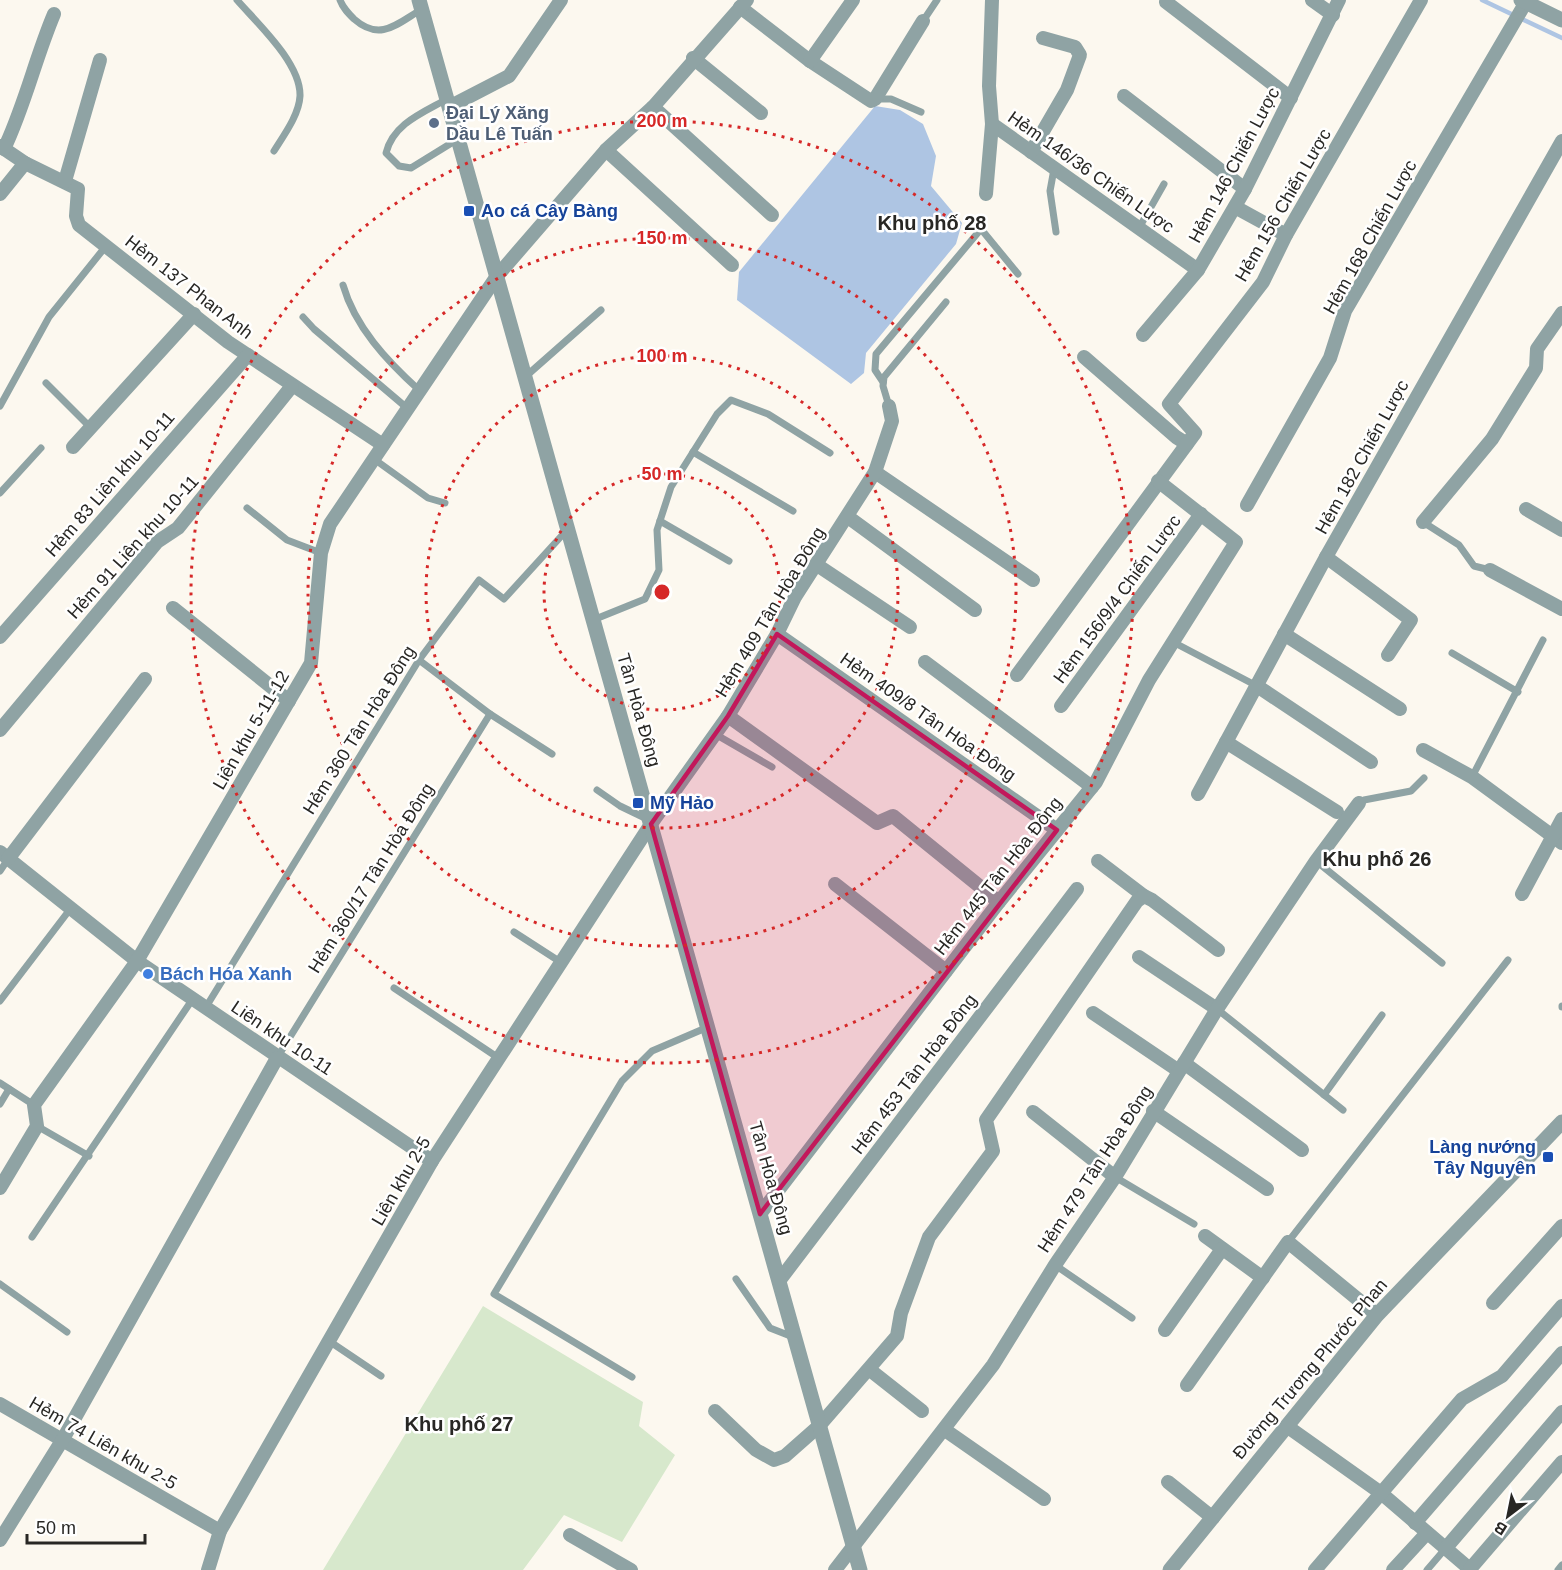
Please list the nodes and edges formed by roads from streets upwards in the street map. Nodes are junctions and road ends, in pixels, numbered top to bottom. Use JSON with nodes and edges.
{"nodes":[{"id":1,"x":561,"y":0,"type":"edge"},
{"id":2,"x":853,"y":0,"type":"edge"},
{"id":3,"x":992,"y":0,"type":"edge"},
{"id":4,"x":1312,"y":0,"type":"edge"},
{"id":5,"x":1339,"y":0,"type":"edge"},
{"id":6,"x":1422,"y":0,"type":"edge"},
{"id":7,"x":1524,"y":1,"type":"edge"},
{"id":8,"x":1166,"y":2,"type":"dead end"},
{"id":9,"x":420,"y":4,"type":"edge"},
{"id":10,"x":743,"y":4,"type":"edge"},
{"id":11,"x":54,"y":14,"type":"dead end"},
{"id":12,"x":1333,"y":15,"type":"junction"},
{"id":13,"x":1562,"y":20,"type":"edge"},
{"id":14,"x":923,"y":21,"type":"road end"},
{"id":15,"x":1043,"y":38,"type":"dead end"},
{"id":16,"x":693,"y":58,"type":"junction"},
{"id":17,"x":100,"y":60,"type":"dead end"},
{"id":18,"x":810,"y":61,"type":"junction"},
{"id":19,"x":1124,"y":96,"type":"dead end"},
{"id":20,"x":1291,"y":98,"type":"junction"},
{"id":21,"x":448,"y":103,"type":"junction"},
{"id":22,"x":653,"y":107,"type":"junction"},
{"id":23,"x":761,"y":113,"type":"dead end"},
{"id":24,"x":992,"y":124,"type":"junction"},
{"id":25,"x":1562,"y":141,"type":"edge"},
{"id":26,"x":2,"y":148,"type":"edge"},
{"id":27,"x":606,"y":150,"type":"junction"},
{"id":28,"x":1031,"y":152,"type":"junction"},
{"id":29,"x":25,"y":163,"type":"junction"},
{"id":30,"x":65,"y":182,"type":"junction"},
{"id":31,"x":1245,"y":189,"type":"junction"},
{"id":32,"x":0,"y":194,"type":"edge"},
{"id":33,"x":986,"y":194,"type":"dead end"},
{"id":34,"x":1235,"y":207,"type":"junction"},
{"id":35,"x":772,"y":215,"type":"dead end"},
{"id":36,"x":1286,"y":235,"type":"junction"},
{"id":37,"x":732,"y":265,"type":"dead end"},
{"id":38,"x":1198,"y":270,"type":"junction"},
{"id":39,"x":497,"y":276,"type":"junction"},
{"id":40,"x":1562,"y":313,"type":"edge"},
{"id":41,"x":195,"y":314,"type":"junction"},
{"id":42,"x":1143,"y":335,"type":"dead end"},
{"id":43,"x":248,"y":355,"type":"junction"},
{"id":44,"x":1084,"y":357,"type":"dead end"},
{"id":45,"x":292,"y":386,"type":"junction"},
{"id":46,"x":889,"y":406,"type":"road end"},
{"id":47,"x":1186,"y":444,"type":"junction"},
{"id":48,"x":383,"y":445,"type":"junction"},
{"id":49,"x":73,"y":447,"type":"dead end"},
{"id":50,"x":875,"y":472,"type":"junction"},
{"id":51,"x":1158,"y":481,"type":"junction"},
{"id":52,"x":1247,"y":505,"type":"dead end"},
{"id":53,"x":1526,"y":509,"type":"dead end"},
{"id":54,"x":1202,"y":514,"type":"junction"},
{"id":55,"x":848,"y":517,"type":"junction"},
{"id":56,"x":1424,"y":522,"type":"road end"},
{"id":57,"x":1562,"y":530,"type":"edge"},
{"id":58,"x":1326,"y":557,"type":"junction"},
{"id":59,"x":817,"y":565,"type":"junction"},
{"id":60,"x":1490,"y":570,"type":"road end"},
{"id":61,"x":1033,"y":580,"type":"dead end"},
{"id":62,"x":173,"y":608,"type":"dead end"},
{"id":63,"x":1562,"y":609,"type":"edge"},
{"id":64,"x":975,"y":610,"type":"dead end"},
{"id":65,"x":910,"y":627,"type":"dead end"},
{"id":66,"x":777,"y":634,"type":"junction"},
{"id":67,"x":1284,"y":634,"type":"junction"},
{"id":68,"x":0,"y":637,"type":"edge"},
{"id":69,"x":1388,"y":655,"type":"dead end"},
{"id":70,"x":925,"y":662,"type":"dead end"},
{"id":71,"x":1017,"y":675,"type":"dead end"},
{"id":72,"x":145,"y":679,"type":"dead end"},
{"id":73,"x":1257,"y":686,"type":"junction"},
{"id":74,"x":289,"y":701,"type":"junction"},
{"id":75,"x":1061,"y":706,"type":"dead end"},
{"id":76,"x":1400,"y":709,"type":"dead end"},
{"id":77,"x":728,"y":716,"type":"junction"},
{"id":78,"x":0,"y":730,"type":"edge"},
{"id":79,"x":1226,"y":742,"type":"junction"},
{"id":80,"x":1423,"y":750,"type":"dead end"},
{"id":81,"x":1371,"y":762,"type":"dead end"},
{"id":82,"x":1092,"y":787,"type":"junction"},
{"id":83,"x":1198,"y":794,"type":"dead end"},
{"id":84,"x":1359,"y":803,"type":"road end"},
{"id":85,"x":1337,"y":812,"type":"dead end"},
{"id":86,"x":1562,"y":819,"type":"edge"},
{"id":87,"x":650,"y":822,"type":"junction"},
{"id":88,"x":1057,"y":830,"type":"junction"},
{"id":89,"x":1558,"y":839,"type":"edge"},
{"id":90,"x":4,"y":855,"type":"edge"},
{"id":91,"x":1098,"y":861,"type":"dead end"},
{"id":92,"x":835,"y":884,"type":"dead end"},
{"id":93,"x":1077,"y":889,"type":"dead end"},
{"id":94,"x":1522,"y":894,"type":"dead end"},
{"id":95,"x":1143,"y":896,"type":"junction"},
{"id":96,"x":999,"y":902,"type":"junction"},
{"id":97,"x":1218,"y":950,"type":"dead end"},
{"id":98,"x":1139,"y":957,"type":"dead end"},
{"id":99,"x":137,"y":960,"type":"junction"},
{"id":100,"x":946,"y":971,"type":"junction"},
{"id":101,"x":1216,"y":1009,"type":"junction"},
{"id":102,"x":1093,"y":1013,"type":"dead end"},
{"id":103,"x":277,"y":1058,"type":"junction"},
{"id":104,"x":1181,"y":1067,"type":"junction"},
{"id":105,"x":1154,"y":1111,"type":"junction"},
{"id":106,"x":1033,"y":1112,"type":"dead end"},
{"id":107,"x":1562,"y":1122,"type":"edge"},
{"id":108,"x":1302,"y":1150,"type":"dead end"},
{"id":109,"x":432,"y":1161,"type":"junction"},
{"id":110,"x":1115,"y":1177,"type":"junction"},
{"id":111,"x":0,"y":1188,"type":"edge"},
{"id":112,"x":1268,"y":1189,"type":"dead end"},
{"id":113,"x":760,"y":1214,"type":"junction"},
{"id":114,"x":1562,"y":1226,"type":"edge"},
{"id":115,"x":1205,"y":1236,"type":"dead end"},
{"id":116,"x":1222,"y":1250,"type":"junction"},
{"id":117,"x":1263,"y":1278,"type":"junction"},
{"id":118,"x":779,"y":1281,"type":"junction"},
{"id":119,"x":1493,"y":1303,"type":"dead end"},
{"id":120,"x":1562,"y":1306,"type":"edge"},
{"id":121,"x":1377,"y":1315,"type":"junction"},
{"id":122,"x":1165,"y":1330,"type":"dead end"},
{"id":123,"x":1562,"y":1353,"type":"edge"},
{"id":124,"x":870,"y":1370,"type":"junction"},
{"id":125,"x":1187,"y":1385,"type":"dead end"},
{"id":126,"x":0,"y":1404,"type":"edge"},
{"id":127,"x":714,"y":1411,"type":"dead end"},
{"id":128,"x":922,"y":1412,"type":"dead end"},
{"id":129,"x":1562,"y":1412,"type":"edge"},
{"id":130,"x":819,"y":1426,"type":"junction"},
{"id":131,"x":1288,"y":1427,"type":"junction"},
{"id":132,"x":945,"y":1430,"type":"junction"},
{"id":133,"x":63,"y":1439,"type":"junction"},
{"id":134,"x":1562,"y":1462,"type":"edge"},
{"id":135,"x":1557,"y":1478,"type":"edge"},
{"id":136,"x":1168,"y":1482,"type":"dead end"},
{"id":137,"x":1381,"y":1493,"type":"junction"},
{"id":138,"x":1044,"y":1499,"type":"dead end"},
{"id":139,"x":1213,"y":1518,"type":"junction"},
{"id":140,"x":1415,"y":1523,"type":"junction"},
{"id":141,"x":220,"y":1531,"type":"junction"},
{"id":142,"x":1427,"y":1533,"type":"junction"},
{"id":143,"x":570,"y":1535,"type":"dead end"},
{"id":144,"x":0,"y":1540,"type":"edge"},
{"id":145,"x":852,"y":1547,"type":"junction"},
{"id":146,"x":1446,"y":1549,"type":"junction"},
{"id":147,"x":1464,"y":1568,"type":"edge"},
{"id":148,"x":208,"y":1570,"type":"edge"},
{"id":149,"x":631,"y":1570,"type":"edge"},
{"id":150,"x":835,"y":1570,"type":"edge"},
{"id":151,"x":860,"y":1570,"type":"edge"},
{"id":152,"x":1170,"y":1570,"type":"edge"},
{"id":153,"x":1315,"y":1570,"type":"edge"},
{"id":154,"x":1393,"y":1570,"type":"edge"}],
"edges":[{"from":1,"to":21,"type":"street"},
{"from":2,"to":18,"type":"street"},
{"from":3,"to":24,"type":"street"},
{"from":4,"to":12,"type":"street"},
{"from":5,"to":12,"type":"street","name":"Hẻm 146 Chiến Lược"},
{"from":6,"to":36,"type":"street","name":"Hẻm 156 Chiến Lược"},
{"from":7,"to":13,"type":"street"},
{"from":7,"to":52,"type":"street","name":"Hẻm 168 Chiến Lược"},
{"from":8,"to":20,"type":"street"},
{"from":9,"to":21,"type":"street","name":"Tân Hòa Đông"},
{"from":10,"to":16,"type":"street","name":"Liên khu 5-11-12"},
{"from":10,"to":18,"type":"street"},
{"from":11,"to":26,"type":"street"},
{"from":12,"to":20,"type":"street","name":"Hẻm 146 Chiến Lược"},
{"from":14,"to":18,"type":"street"},
{"from":15,"to":28,"type":"street"},
{"from":16,"to":22,"type":"street","name":"Liên khu 5-11-12"},
{"from":16,"to":23,"type":"street"},
{"from":17,"to":30,"type":"street"},
{"from":19,"to":31,"type":"street"},
{"from":20,"to":31,"type":"street","name":"Hẻm 146 Chiến Lược"},
{"from":21,"to":39,"type":"street","name":"Tân Hòa Đông"},
{"from":22,"to":27,"type":"street","name":"Liên khu 5-11-12"},
{"from":22,"to":35,"type":"street"},
{"from":24,"to":28,"type":"street","name":"Hẻm 146/36 Chiến Lược"},
{"from":24,"to":33,"type":"street"},
{"from":25,"to":58,"type":"street","name":"Hẻm 182 Chiến Lược"},
{"from":26,"to":29,"type":"street"},
{"from":27,"to":37,"type":"street"},
{"from":27,"to":39,"type":"street","name":"Liên khu 5-11-12"},
{"from":28,"to":38,"type":"street","name":"Hẻm 146/36 Chiến Lược"},
{"from":29,"to":30,"type":"street"},
{"from":29,"to":32,"type":"street"},
{"from":30,"to":41,"type":"street","name":"Hẻm 137 Phan Anh"},
{"from":31,"to":34,"type":"street","name":"Hẻm 146 Chiến Lược"},
{"from":34,"to":36,"type":"street"},
{"from":34,"to":38,"type":"street","name":"Hẻm 146 Chiến Lược"},
{"from":36,"to":47,"type":"street","name":"Hẻm 156 Chiến Lược"},
{"from":38,"to":42,"type":"street","name":"Hẻm 146 Chiến Lược"},
{"from":39,"to":48,"type":"street","name":"Liên khu 5-11-12"},
{"from":39,"to":87,"type":"street","name":"Tân Hòa Đông"},
{"from":40,"to":56,"type":"street"},
{"from":41,"to":43,"type":"street","name":"Hẻm 137 Phan Anh"},
{"from":41,"to":49,"type":"street"},
{"from":43,"to":45,"type":"street","name":"Hẻm 137 Phan Anh"},
{"from":43,"to":68,"type":"street","name":"Hẻm 83 Liên khu 10-11"},
{"from":44,"to":47,"type":"street"},
{"from":45,"to":48,"type":"street","name":"Hẻm 137 Phan Anh"},
{"from":45,"to":78,"type":"street","name":"Hẻm 91 Liên khu 10-11"},
{"from":46,"to":50,"type":"street","name":"Hẻm 409 Tân Hòa Đông"},
{"from":47,"to":51,"type":"street"},
{"from":48,"to":74,"type":"street","name":"Liên khu 5-11-12"},
{"from":50,"to":55,"type":"street","name":"Hẻm 409 Tân Hòa Đông"},
{"from":50,"to":61,"type":"street"},
{"from":51,"to":54,"type":"street"},
{"from":51,"to":71,"type":"street"},
{"from":53,"to":57,"type":"street"},
{"from":54,"to":75,"type":"street","name":"Hẻm 156/9/4 Chiến Lược"},
{"from":54,"to":82,"type":"street","name":"Hẻm 445 Tân Hòa Đông"},
{"from":55,"to":59,"type":"street","name":"Hẻm 409 Tân Hòa Đông"},
{"from":55,"to":64,"type":"street"},
{"from":58,"to":67,"type":"street","name":"Hẻm 182 Chiến Lược"},
{"from":58,"to":69,"type":"street"},
{"from":59,"to":65,"type":"street"},
{"from":59,"to":66,"type":"street","name":"Hẻm 409 Tân Hòa Đông"},
{"from":60,"to":63,"type":"street"},
{"from":62,"to":74,"type":"street"},
{"from":66,"to":77,"type":"street","name":"Hẻm 409 Tân Hòa Đông"},
{"from":66,"to":88,"type":"street","name":"Hẻm 409/8 Tân Hòa Đông"},
{"from":67,"to":73,"type":"street","name":"Hẻm 182 Chiến Lược"},
{"from":67,"to":76,"type":"street"},
{"from":70,"to":82,"type":"street"},
{"from":72,"to":90,"type":"street"},
{"from":73,"to":79,"type":"street","name":"Hẻm 182 Chiến Lược"},
{"from":73,"to":81,"type":"street"},
{"from":74,"to":99,"type":"street","name":"Liên khu 5-11-12"},
{"from":77,"to":87,"type":"street","name":"Hẻm 409 Tân Hòa Đông"},
{"from":77,"to":96,"type":"street"},
{"from":79,"to":83,"type":"street","name":"Hẻm 182 Chiến Lược"},
{"from":79,"to":85,"type":"street"},
{"from":80,"to":89,"type":"street"},
{"from":82,"to":88,"type":"street","name":"Hẻm 445 Tân Hòa Đông"},
{"from":84,"to":101,"type":"street","name":"Hẻm 479 Tân Hòa Đông"},
{"from":86,"to":89,"type":"street"},
{"from":87,"to":109,"type":"street","name":"Liên khu 2-5"},
{"from":87,"to":113,"type":"street","name":"Tân Hòa Đông"},
{"from":88,"to":96,"type":"street","name":"Hẻm 445 Tân Hòa Đông"},
{"from":89,"to":94,"type":"street"},
{"from":90,"to":99,"type":"street","name":"Liên khu 10-11"},
{"from":91,"to":95,"type":"street"},
{"from":92,"to":100,"type":"street"},
{"from":93,"to":118,"type":"street","name":"Hẻm 453 Tân Hòa Đông"},
{"from":95,"to":97,"type":"street"},
{"from":95,"to":124,"type":"street"},
{"from":96,"to":100,"type":"street","name":"Hẻm 445 Tân Hòa Đông"},
{"from":98,"to":101,"type":"street"},
{"from":99,"to":103,"type":"street","name":"Liên khu 10-11"},
{"from":99,"to":111,"type":"street","name":"Liên khu 5-11-12"},
{"from":100,"to":113,"type":"street","name":"Hẻm 445 Tân Hòa Đông"},
{"from":101,"to":104,"type":"street","name":"Hẻm 479 Tân Hòa Đông"},
{"from":102,"to":104,"type":"street"},
{"from":103,"to":109,"type":"street","name":"Liên khu 10-11"},
{"from":103,"to":133,"type":"street"},
{"from":104,"to":105,"type":"street","name":"Hẻm 479 Tân Hòa Đông"},
{"from":104,"to":108,"type":"street"},
{"from":105,"to":110,"type":"street","name":"Hẻm 479 Tân Hòa Đông"},
{"from":105,"to":112,"type":"street"},
{"from":106,"to":110,"type":"street"},
{"from":107,"to":121,"type":"street","name":"Đường Trương Phước Phan"},
{"from":109,"to":141,"type":"street","name":"Liên khu 2-5"},
{"from":110,"to":132,"type":"street","name":"Hẻm 479 Tân Hòa Đông"},
{"from":113,"to":118,"type":"street","name":"Tân Hòa Đông"},
{"from":114,"to":119,"type":"street"},
{"from":115,"to":116,"type":"street"},
{"from":116,"to":117,"type":"street"},
{"from":116,"to":122,"type":"street"},
{"from":117,"to":121,"type":"street"},
{"from":117,"to":125,"type":"street"},
{"from":118,"to":130,"type":"street","name":"Tân Hòa Đông"},
{"from":120,"to":137,"type":"street"},
{"from":121,"to":131,"type":"street","name":"Đường Trương Phước Phan"},
{"from":123,"to":140,"type":"street"},
{"from":124,"to":128,"type":"street"},
{"from":124,"to":130,"type":"street"},
{"from":126,"to":133,"type":"street","name":"Hẻm 74 Liên khu 2-5"},
{"from":127,"to":130,"type":"street"},
{"from":129,"to":146,"type":"street"},
{"from":130,"to":145,"type":"street","name":"Tân Hòa Đông"},
{"from":131,"to":137,"type":"street"},
{"from":131,"to":139,"type":"street","name":"Đường Trương Phước Phan"},
{"from":132,"to":138,"type":"street"},
{"from":132,"to":145,"type":"street","name":"Hẻm 479 Tân Hòa Đông"},
{"from":133,"to":141,"type":"street","name":"Hẻm 74 Liên khu 2-5"},
{"from":133,"to":144,"type":"street"},
{"from":134,"to":135,"type":"street"},
{"from":135,"to":147,"type":"street"},
{"from":136,"to":139,"type":"street"},
{"from":137,"to":140,"type":"street"},
{"from":137,"to":153,"type":"street"},
{"from":139,"to":152,"type":"street","name":"Đường Trương Phước Phan"},
{"from":140,"to":142,"type":"street"},
{"from":141,"to":148,"type":"street","name":"Liên khu 2-5"},
{"from":142,"to":146,"type":"street"},
{"from":142,"to":154,"type":"street"},
{"from":143,"to":149,"type":"street"},
{"from":145,"to":150,"type":"street","name":"Hẻm 479 Tân Hòa Đông"},
{"from":145,"to":151,"type":"street","name":"Tân Hòa Đông"},
{"from":146,"to":147,"type":"street"}]}
